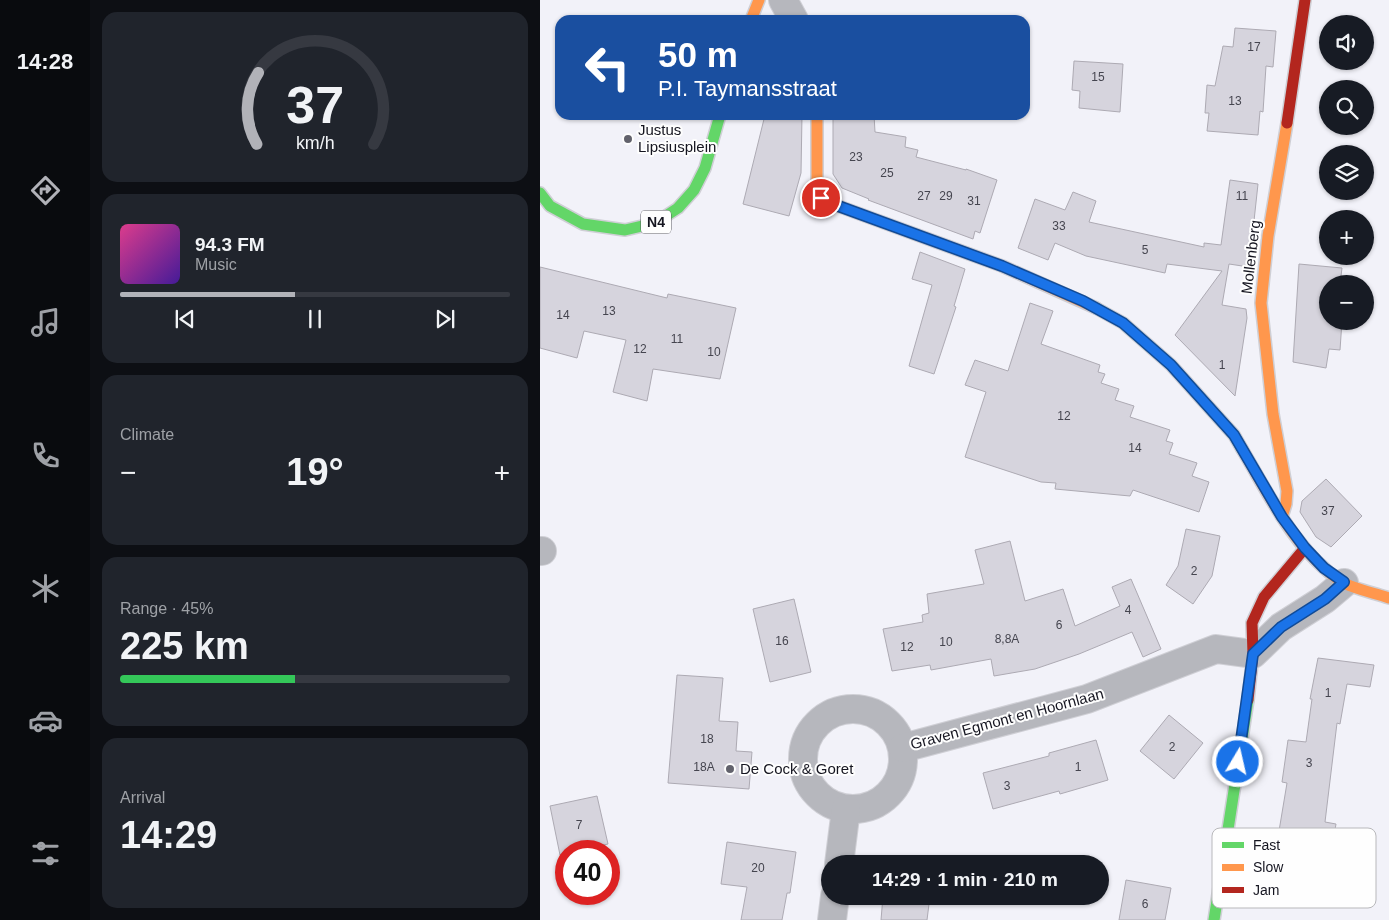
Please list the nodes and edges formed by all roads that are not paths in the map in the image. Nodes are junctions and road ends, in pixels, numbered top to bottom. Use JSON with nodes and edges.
{"nodes":[{"id":1,"x":759,"y":0,"type":"edge"},
{"id":2,"x":783,"y":0,"type":"edge"},
{"id":3,"x":1305,"y":0,"type":"edge"},
{"id":4,"x":753,"y":15,"type":"edge"},
{"id":5,"x":791,"y":15,"type":"edge"},
{"id":6,"x":719,"y":120,"type":"edge"},
{"id":7,"x":818,"y":120,"type":"edge"},
{"id":8,"x":540,"y":193,"type":"edge"},
{"id":9,"x":1282,"y":517,"type":"junction"},
{"id":10,"x":1305,"y":548,"type":"junction"},
{"id":11,"x":1344,"y":582,"type":"junction"},
{"id":12,"x":1389,"y":598,"type":"edge"},
{"id":13,"x":1253,"y":654,"type":"junction"},
{"id":14,"x":903,"y":748,"type":"junction"},
{"id":15,"x":846,"y":809,"type":"junction"},
{"id":16,"x":1228,"y":828,"type":"edge"},
{"id":17,"x":840,"y":855,"type":"edge"},
{"id":18,"x":834,"y":905,"type":"edge"},
{"id":19,"x":832,"y":920,"type":"edge"}],
"edges":[{"from":1,"to":4,"type":"street"},
{"from":2,"to":5,"type":"street"},
{"from":3,"to":9,"type":"street","name":"Mollenberg"},
{"from":6,"to":8,"type":"street","number":"N4"},
{"from":7,"to":9,"type":"street"},
{"from":9,"to":10,"type":"street"},
{"from":10,"to":11,"type":"street"},
{"from":10,"to":13,"type":"street"},
{"from":11,"to":12,"type":"street"},
{"from":11,"to":13,"type":"street"},
{"from":13,"to":14,"type":"street","name":"Graven Egmont en Hoornlaan"},
{"from":13,"to":16,"type":"street"},
{"from":14,"to":15,"type":"street","name":"Graven Egmont en Hoornlaan"},
{"from":14,"to":15,"type":"street","name":"Graven Egmont en Hoornlaan"},
{"from":15,"to":17,"type":"street"},
{"from":18,"to":19,"type":"street"}]}
